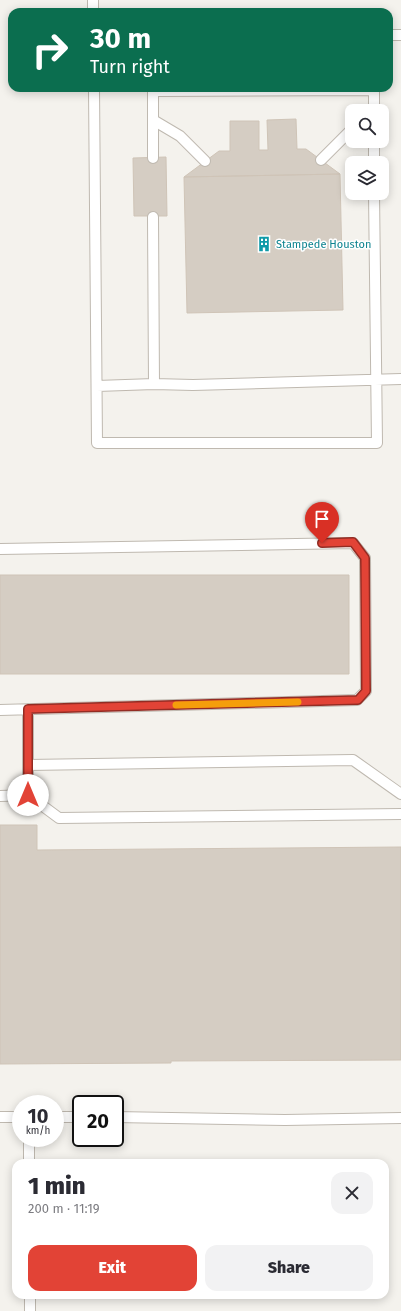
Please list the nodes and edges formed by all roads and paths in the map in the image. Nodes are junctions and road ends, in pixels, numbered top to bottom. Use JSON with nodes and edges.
{"nodes":[{"id":1,"x":94,"y":92,"type":"edge"},
{"id":2,"x":153,"y":92,"type":"edge"},
{"id":3,"x":374,"y":92,"type":"edge"},
{"id":4,"x":374,"y":104,"type":"edge"},
{"id":5,"x":153,"y":120,"type":"junction"},
{"id":6,"x":345,"y":136,"type":"edge"},
{"id":7,"x":153,"y":158,"type":"dead end"},
{"id":8,"x":321,"y":160,"type":"dead end"},
{"id":9,"x":205,"y":161,"type":"dead end"},
{"id":10,"x":374,"y":200,"type":"edge"},
{"id":11,"x":153,"y":217,"type":"dead end"},
{"id":12,"x":401,"y":379,"type":"edge"},
{"id":13,"x":375,"y":380,"type":"junction"},
{"id":14,"x":154,"y":384,"type":"junction"},
{"id":15,"x":96,"y":386,"type":"junction"},
{"id":16,"x":0,"y":549,"type":"edge"},
{"id":17,"x":28,"y":709,"type":"junction"},
{"id":18,"x":0,"y":710,"type":"edge"},
{"id":19,"x":28,"y":766,"type":"junction"},
{"id":20,"x":401,"y":794,"type":"edge"},
{"id":21,"x":28,"y":795,"type":"junction"},
{"id":22,"x":0,"y":796,"type":"edge"},
{"id":23,"x":401,"y":814,"type":"edge"},
{"id":24,"x":0,"y":1117,"type":"edge"},
{"id":25,"x":12,"y":1117,"type":"edge"},
{"id":26,"x":124,"y":1117,"type":"edge"},
{"id":27,"x":401,"y":1118,"type":"edge"},
{"id":28,"x":29,"y":1147,"type":"edge"},
{"id":29,"x":29,"y":1159,"type":"edge"},
{"id":30,"x":30,"y":1299,"type":"edge"},
{"id":31,"x":30,"y":1311,"type":"edge"}],
"edges":[{"from":1,"to":15,"type":"lane"},
{"from":2,"to":5,"type":"lane"},
{"from":3,"to":4,"type":"lane"},
{"from":5,"to":7,"type":"lane"},
{"from":5,"to":9,"type":"lane"},
{"from":6,"to":8,"type":"lane"},
{"from":10,"to":13,"type":"lane"},
{"from":11,"to":14,"type":"lane"},
{"from":12,"to":13,"type":"lane"},
{"from":13,"to":14,"type":"lane"},
{"from":13,"to":15,"type":"lane"},
{"from":14,"to":15,"type":"lane"},
{"from":16,"to":17,"type":"lane"},
{"from":17,"to":18,"type":"lane"},
{"from":17,"to":19,"type":"lane"},
{"from":19,"to":20,"type":"lane"},
{"from":19,"to":21,"type":"lane"},
{"from":21,"to":22,"type":"lane"},
{"from":21,"to":23,"type":"lane"},
{"from":24,"to":25,"type":"lane"},
{"from":26,"to":27,"type":"lane"},
{"from":28,"to":29,"type":"lane"},
{"from":30,"to":31,"type":"lane"}]}
